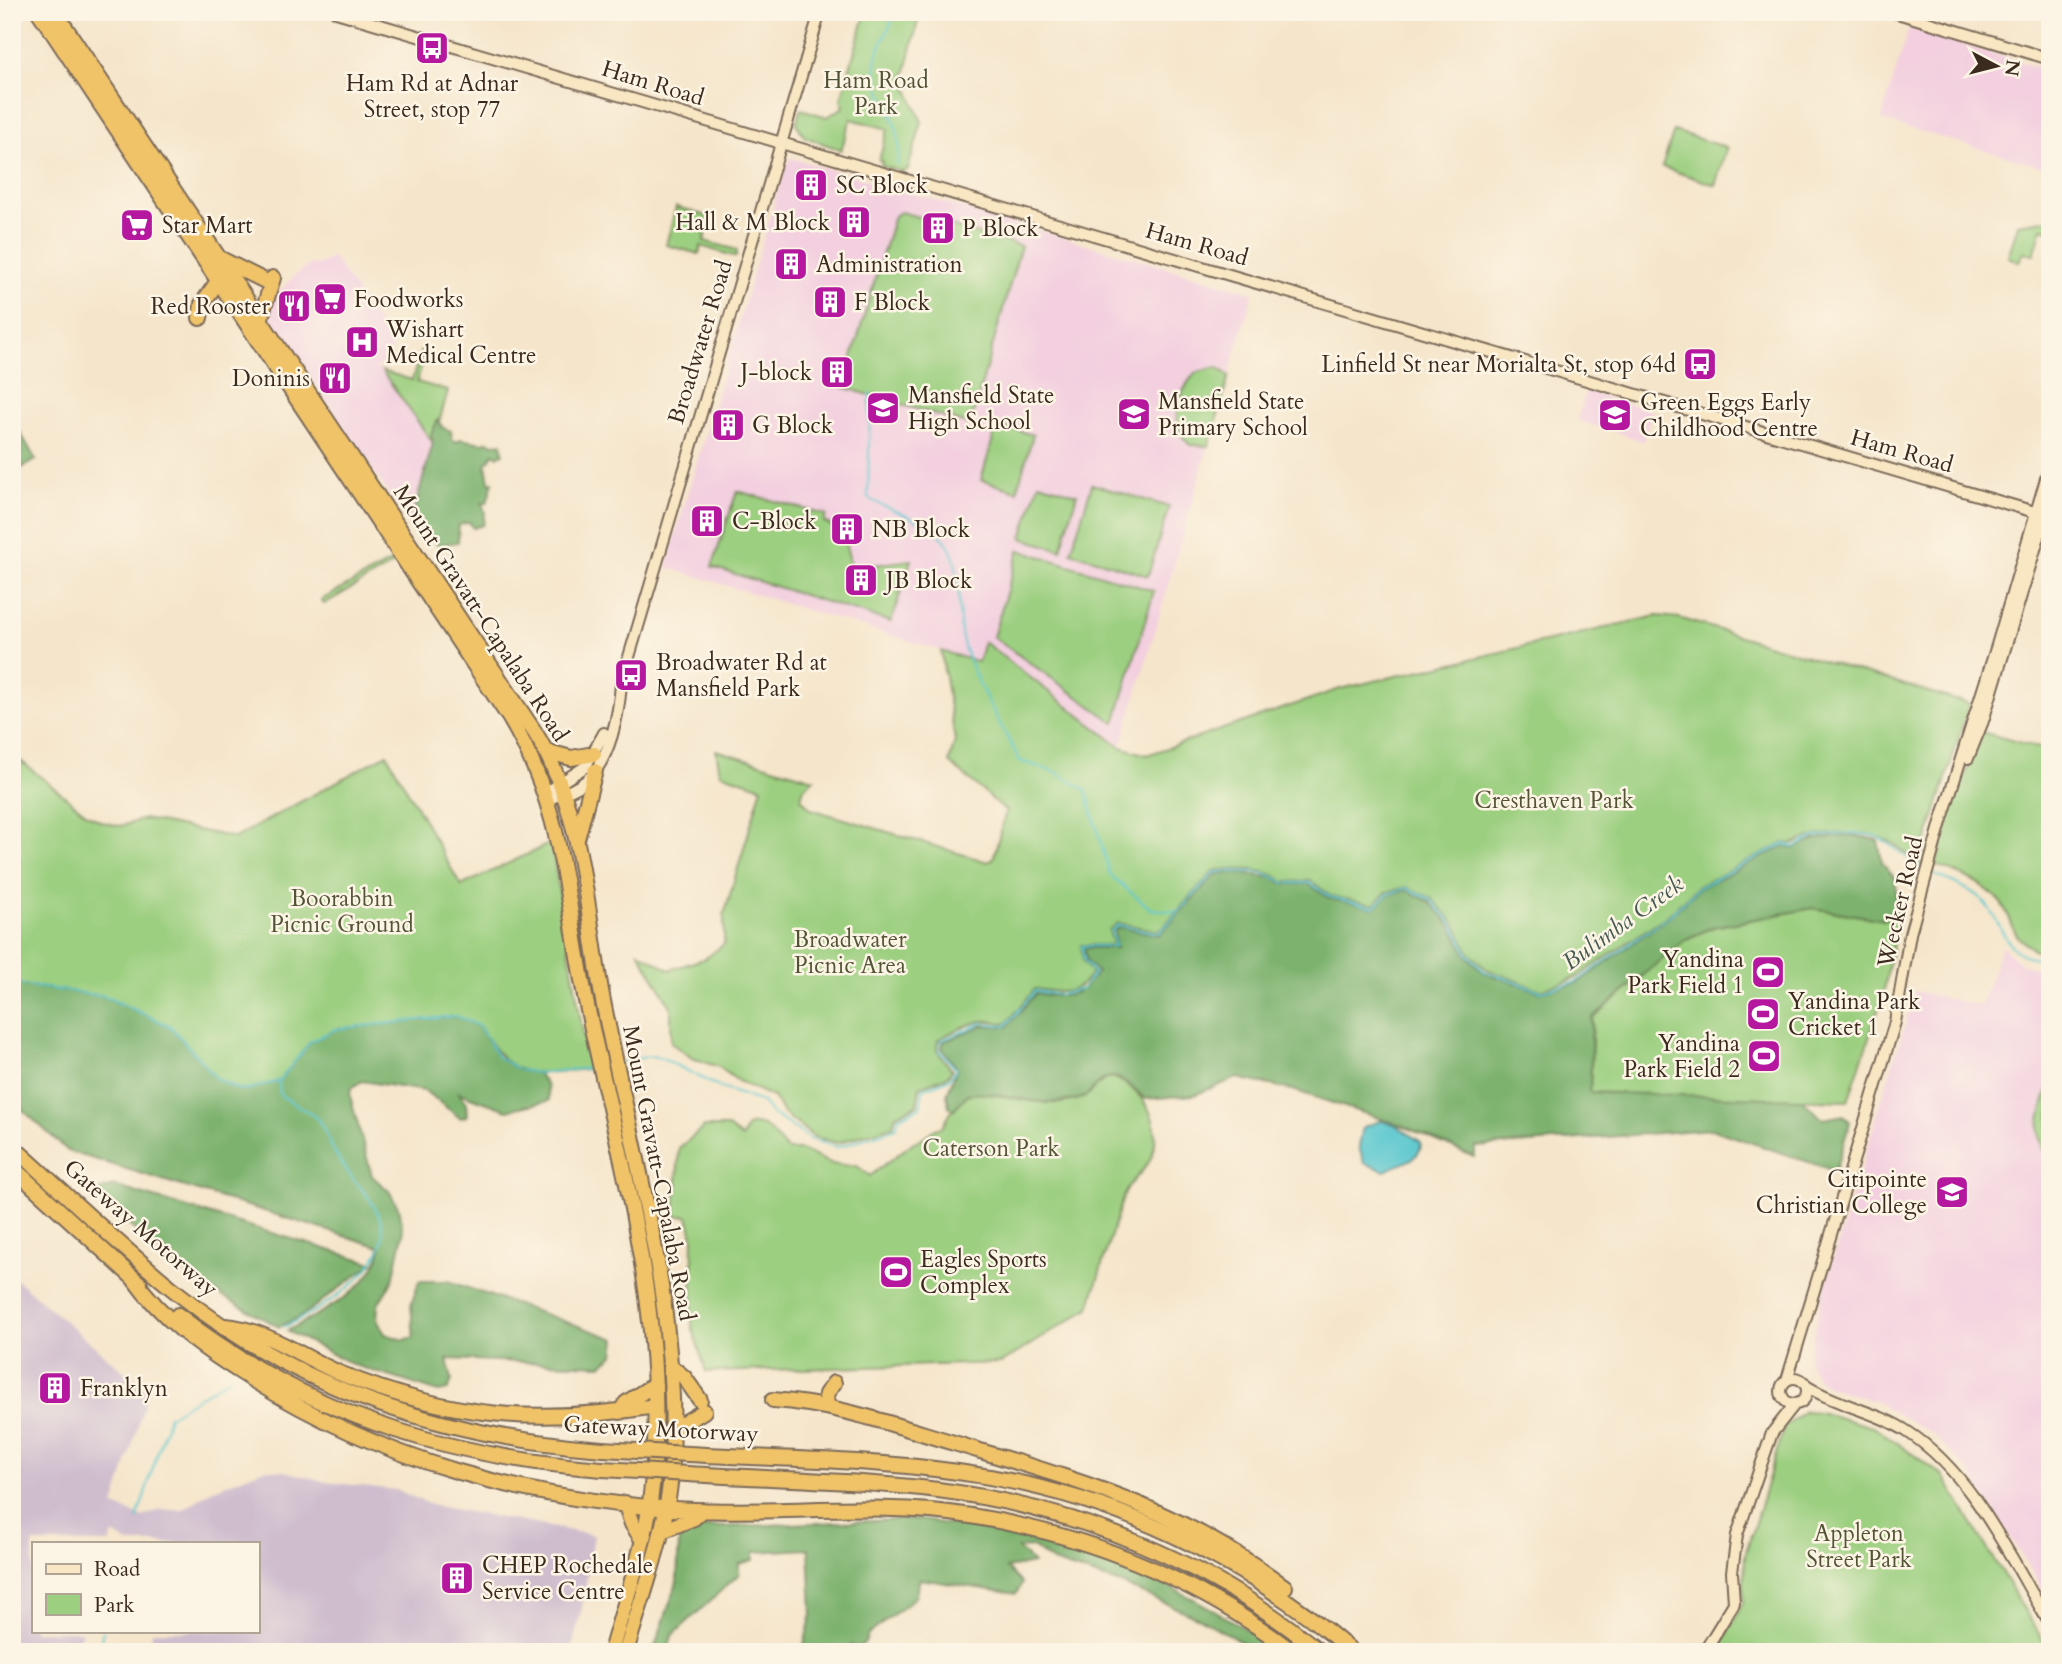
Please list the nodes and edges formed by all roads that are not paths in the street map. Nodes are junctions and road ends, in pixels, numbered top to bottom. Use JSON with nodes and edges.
{"nodes":[{"id":1,"x":39,"y":12,"type":"edge"},
{"id":2,"x":55,"y":12,"type":"edge"},
{"id":3,"x":336,"y":12,"type":"edge"},
{"id":4,"x":820,"y":12,"type":"edge"},
{"id":5,"x":1894,"y":12,"type":"edge"},
{"id":6,"x":2050,"y":59,"type":"edge"},
{"id":7,"x":781,"y":144,"type":"junction"},
{"id":8,"x":217,"y":258,"type":"junction"},
{"id":9,"x":218,"y":281,"type":"junction"},
{"id":10,"x":200,"y":318,"type":"dead end"},
{"id":11,"x":260,"y":321,"type":"junction"},
{"id":12,"x":2050,"y":465,"type":"edge"},
{"id":13,"x":2050,"y":500,"type":"edge"},
{"id":14,"x":2041,"y":514,"type":"junction"},
{"id":15,"x":621,"y":684,"type":"junction"},
{"id":16,"x":545,"y":751,"type":"junction"},
{"id":17,"x":594,"y":754,"type":"junction"},
{"id":18,"x":595,"y":771,"type":"junction"},
{"id":19,"x":562,"y":789,"type":"junction"},
{"id":20,"x":547,"y":795,"type":"junction"},
{"id":21,"x":577,"y":841,"type":"junction"},
{"id":22,"x":12,"y":1146,"type":"edge"},
{"id":23,"x":12,"y":1167,"type":"edge"},
{"id":24,"x":134,"y":1279,"type":"junction"},
{"id":25,"x":223,"y":1326,"type":"junction"},
{"id":26,"x":1797,"y":1354,"type":"junction"},
{"id":27,"x":670,"y":1366,"type":"junction"},
{"id":28,"x":1787,"y":1380,"type":"junction"},
{"id":29,"x":834,"y":1383,"type":"dead end"},
{"id":30,"x":655,"y":1384,"type":"junction"},
{"id":31,"x":1805,"y":1384,"type":"junction"},
{"id":32,"x":1782,"y":1396,"type":"junction"},
{"id":33,"x":1824,"y":1398,"type":"junction"},
{"id":34,"x":773,"y":1400,"type":"dead end"},
{"id":35,"x":1798,"y":1403,"type":"junction"},
{"id":36,"x":655,"y":1406,"type":"junction"},
{"id":37,"x":827,"y":1406,"type":"junction"},
{"id":38,"x":620,"y":1412,"type":"junction"},
{"id":39,"x":1777,"y":1424,"type":"junction"},
{"id":40,"x":672,"y":1430,"type":"junction"},
{"id":41,"x":625,"y":1503,"type":"junction"},
{"id":42,"x":650,"y":1506,"type":"junction"},
{"id":43,"x":667,"y":1508,"type":"junction"},
{"id":44,"x":703,"y":1510,"type":"junction"},
{"id":45,"x":662,"y":1531,"type":"junction"},
{"id":46,"x":642,"y":1539,"type":"junction"},
{"id":47,"x":2050,"y":1624,"type":"edge"},
{"id":48,"x":1332,"y":1634,"type":"junction"},
{"id":49,"x":611,"y":1652,"type":"edge"},
{"id":50,"x":626,"y":1652,"type":"edge"},
{"id":51,"x":1293,"y":1652,"type":"edge"},
{"id":52,"x":1320,"y":1652,"type":"edge"},
{"id":53,"x":1353,"y":1652,"type":"edge"},
{"id":54,"x":1704,"y":1652,"type":"edge"}],
"edges":[{"from":1,"to":9,"type":"highway","name":"Mount Gravatt-Capalaba Road"},
{"from":2,"to":8,"type":"highway","name":"Mount Gravatt-Capalaba Road"},
{"from":3,"to":7,"type":"street","name":"Ham Road"},
{"from":4,"to":7,"type":"street","name":"Broadwater Road"},
{"from":5,"to":6,"type":"street"},
{"from":7,"to":14,"type":"street","name":"Ham Road"},
{"from":7,"to":15,"type":"street","name":"Broadwater Road"},
{"from":8,"to":11,"type":"highway","name":"Mount Gravatt-Capalaba Road"},
{"from":8,"to":11,"type":"highway"},
{"from":9,"to":10,"type":"highway"},
{"from":9,"to":20,"type":"highway","name":"Mount Gravatt-Capalaba Road"},
{"from":11,"to":16,"type":"highway","name":"Mount Gravatt-Capalaba Road"},
{"from":12,"to":14,"type":"street","name":"Wecker Road"},
{"from":13,"to":14,"type":"street","name":"Wecker Road"},
{"from":14,"to":26,"type":"street","name":"Wecker Road"},
{"from":15,"to":17,"type":"street","name":"Broadwater Road"},
{"from":15,"to":18,"type":"street","name":"Broadwater Road"},
{"from":16,"to":17,"type":"highway"},
{"from":16,"to":19,"type":"highway","name":"Mount Gravatt-Capalaba Road"},
{"from":17,"to":19,"type":"street","name":"Broadwater Road"},
{"from":18,"to":19,"type":"street","name":"Broadwater Road"},
{"from":18,"to":21,"type":"highway"},
{"from":19,"to":20,"type":"street","name":"Broadwater Road"},
{"from":19,"to":21,"type":"highway","name":"Mount Gravatt-Capalaba Road"},
{"from":20,"to":30,"type":"highway","name":"Mount Gravatt-Capalaba Road"},
{"from":21,"to":27,"type":"highway","name":"Mount Gravatt-Capalaba Road"},
{"from":22,"to":25,"type":"highway","name":"Gateway Motorway"},
{"from":23,"to":24,"type":"highway","name":"Gateway Motorway"},
{"from":24,"to":41,"type":"highway"},
{"from":24,"to":52,"type":"highway","name":"Gateway Motorway","bridge":true},
{"from":25,"to":38,"type":"highway"},
{"from":25,"to":48,"type":"highway","name":"Gateway Motorway","bridge":true},
{"from":26,"to":28,"type":"street","name":"Wecker Road"},
{"from":26,"to":31,"type":"street","name":"Wecker Road"},
{"from":27,"to":40,"type":"highway","name":"Mount Gravatt-Capalaba Road"},
{"from":27,"to":40,"type":"highway"},
{"from":28,"to":31,"type":"street"},
{"from":28,"to":32,"type":"street","name":"Wecker Road"},
{"from":29,"to":37,"type":"highway"},
{"from":30,"to":36,"type":"highway","name":"Mount Gravatt-Capalaba Road"},
{"from":30,"to":38,"type":"highway"},
{"from":31,"to":33,"type":"street"},
{"from":31,"to":35,"type":"street","name":"Wecker Road"},
{"from":32,"to":35,"type":"street"},
{"from":32,"to":39,"type":"street","name":"Wecker Road"},
{"from":33,"to":35,"type":"street"},
{"from":33,"to":47,"type":"street"},
{"from":34,"to":37,"type":"highway"},
{"from":35,"to":39,"type":"street","name":"Wecker Road"},
{"from":36,"to":38,"type":"highway"},
{"from":36,"to":42,"type":"highway","name":"Mount Gravatt-Capalaba Road"},
{"from":37,"to":48,"type":"highway"},
{"from":39,"to":54,"type":"street","name":"Wecker Road"},
{"from":40,"to":43,"type":"highway","name":"Mount Gravatt-Capalaba Road"},
{"from":41,"to":42,"type":"highway"},
{"from":41,"to":46,"type":"highway"},
{"from":42,"to":43,"type":"highway"},
{"from":42,"to":46,"type":"highway","name":"Mount Gravatt-Capalaba Road"},
{"from":43,"to":44,"type":"highway"},
{"from":43,"to":45,"type":"highway","name":"Mount Gravatt-Capalaba Road"},
{"from":44,"to":45,"type":"highway"},
{"from":44,"to":51,"type":"highway"},
{"from":45,"to":50,"type":"highway","name":"Mount Gravatt-Capalaba Road"},
{"from":46,"to":49,"type":"highway","name":"Mount Gravatt-Capalaba Road"},
{"from":48,"to":53,"type":"highway","name":"Gateway Motorway"}]}
